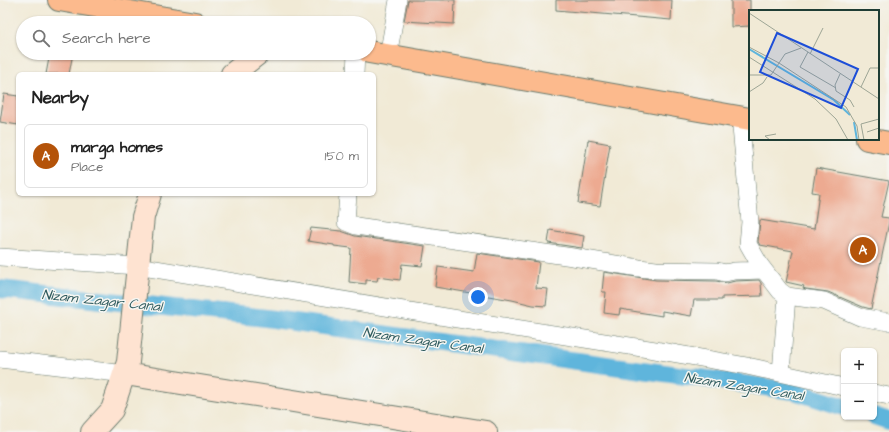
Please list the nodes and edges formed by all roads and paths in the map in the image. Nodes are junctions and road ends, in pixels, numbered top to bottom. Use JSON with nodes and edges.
{"nodes":[{"id":1,"x":60,"y":0,"type":"edge"},
{"id":2,"x":398,"y":0,"type":"edge"},
{"id":3,"x":154,"y":16,"type":"edge"},
{"id":4,"x":378,"y":54,"type":"edge"},
{"id":5,"x":250,"y":60,"type":"edge"},
{"id":6,"x":356,"y":60,"type":"edge"},
{"id":7,"x":235,"y":72,"type":"edge"},
{"id":8,"x":355,"y":72,"type":"edge"},
{"id":9,"x":745,"y":118,"type":"edge"},
{"id":10,"x":872,"y":140,"type":"edge"},
{"id":11,"x":889,"y":143,"type":"edge"},
{"id":12,"x":149,"y":196,"type":"edge"},
{"id":13,"x":348,"y":196,"type":"edge"},
{"id":14,"x":0,"y":257,"type":"edge"},
{"id":15,"x":137,"y":268,"type":"junction"},
{"id":16,"x":764,"y":270,"type":"junction"},
{"id":17,"x":787,"y":296,"type":"junction"},
{"id":18,"x":889,"y":322,"type":"edge"},
{"id":19,"x":0,"y":359,"type":"edge"},
{"id":20,"x":126,"y":368,"type":"junction"},
{"id":21,"x":780,"y":373,"type":"junction"},
{"id":22,"x":841,"y":386,"type":"edge"},
{"id":23,"x":877,"y":394,"type":"edge"},
{"id":24,"x":889,"y":396,"type":"edge"},
{"id":25,"x":92,"y":432,"type":"edge"},
{"id":26,"x":486,"y":432,"type":"edge"}],
"edges":[{"from":1,"to":3,"type":"highway"},
{"from":2,"to":4,"type":"street"},
{"from":4,"to":9,"type":"highway"},
{"from":5,"to":7,"type":"street"},
{"from":6,"to":8,"type":"street"},
{"from":9,"to":16,"type":"street"},
{"from":10,"to":11,"type":"highway"},
{"from":12,"to":15,"type":"street"},
{"from":13,"to":16,"type":"street"},
{"from":14,"to":15,"type":"street"},
{"from":15,"to":20,"type":"street"},
{"from":15,"to":21,"type":"street"},
{"from":16,"to":17,"type":"street"},
{"from":17,"to":18,"type":"street"},
{"from":17,"to":21,"type":"street"},
{"from":19,"to":20,"type":"street"},
{"from":20,"to":25,"type":"street"},
{"from":20,"to":26,"type":"street"},
{"from":21,"to":22,"type":"street"},
{"from":23,"to":24,"type":"street"}]}
